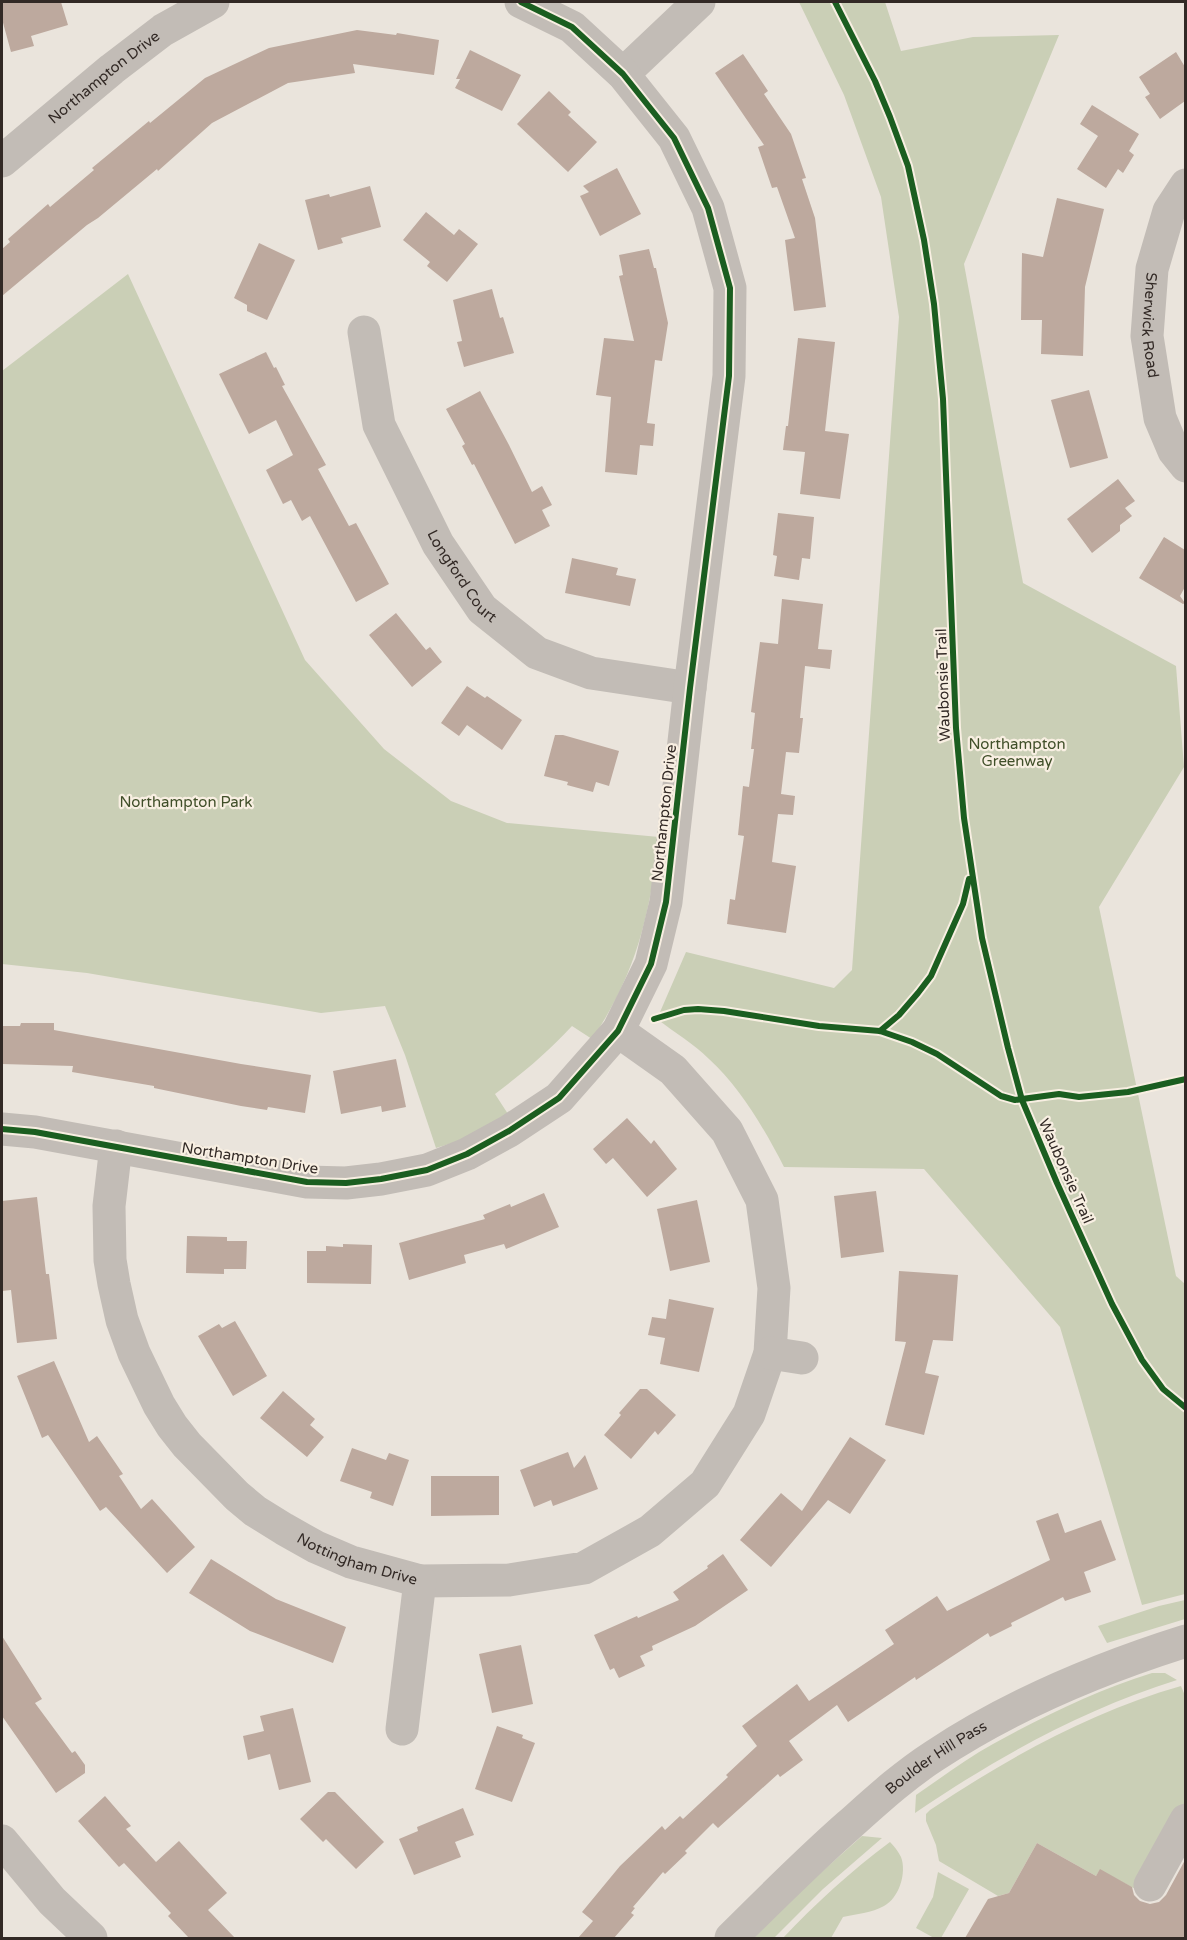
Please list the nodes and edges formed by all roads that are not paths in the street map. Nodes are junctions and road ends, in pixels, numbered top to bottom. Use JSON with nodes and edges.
{"nodes":[{"id":1,"x":213,"y":2,"type":"edge"},
{"id":2,"x":521,"y":2,"type":"edge"},
{"id":3,"x":699,"y":2,"type":"edge"},
{"id":4,"x":623,"y":74,"type":"junction"},
{"id":5,"x":2,"y":161,"type":"edge"},
{"id":6,"x":1185,"y":185,"type":"edge"},
{"id":7,"x":364,"y":332,"type":"dead end"},
{"id":8,"x":1185,"y":466,"type":"edge"},
{"id":9,"x":690,"y":688,"type":"junction"},
{"id":10,"x":618,"y":1031,"type":"junction"},
{"id":11,"x":2,"y":1129,"type":"edge"},
{"id":12,"x":116,"y":1146,"type":"junction"},
{"id":13,"x":420,"y":1581,"type":"junction"},
{"id":14,"x":1185,"y":1641,"type":"edge"},
{"id":15,"x":402,"y":1729,"type":"dead end"},
{"id":16,"x":1185,"y":1820,"type":"edge"},
{"id":17,"x":2,"y":1841,"type":"edge"},
{"id":18,"x":1150,"y":1885,"type":"dead end"},
{"id":19,"x":91,"y":1938,"type":"edge"},
{"id":20,"x":730,"y":1938,"type":"edge"}],
"edges":[{"from":1,"to":5,"type":"street","name":"Northampton Drive"},
{"from":2,"to":4,"type":"street","name":"Northampton Drive"},
{"from":3,"to":4,"type":"street"},
{"from":4,"to":9,"type":"street","name":"Northampton Drive"},
{"from":6,"to":8,"type":"street","name":"Sherwick Road"},
{"from":7,"to":9,"type":"street","name":"Longford Court"},
{"from":9,"to":10,"type":"street","name":"Northampton Drive"},
{"from":10,"to":12,"type":"street","name":"Northampton Drive"},
{"from":10,"to":13,"type":"street","name":"Nottingham Drive"},
{"from":11,"to":12,"type":"street","name":"Northampton Drive"},
{"from":12,"to":13,"type":"street","name":"Nottingham Drive"},
{"from":13,"to":15,"type":"street"},
{"from":14,"to":20,"type":"street","name":"Boulder Hill Pass"},
{"from":16,"to":18,"type":"street"},
{"from":17,"to":19,"type":"street"}]}
